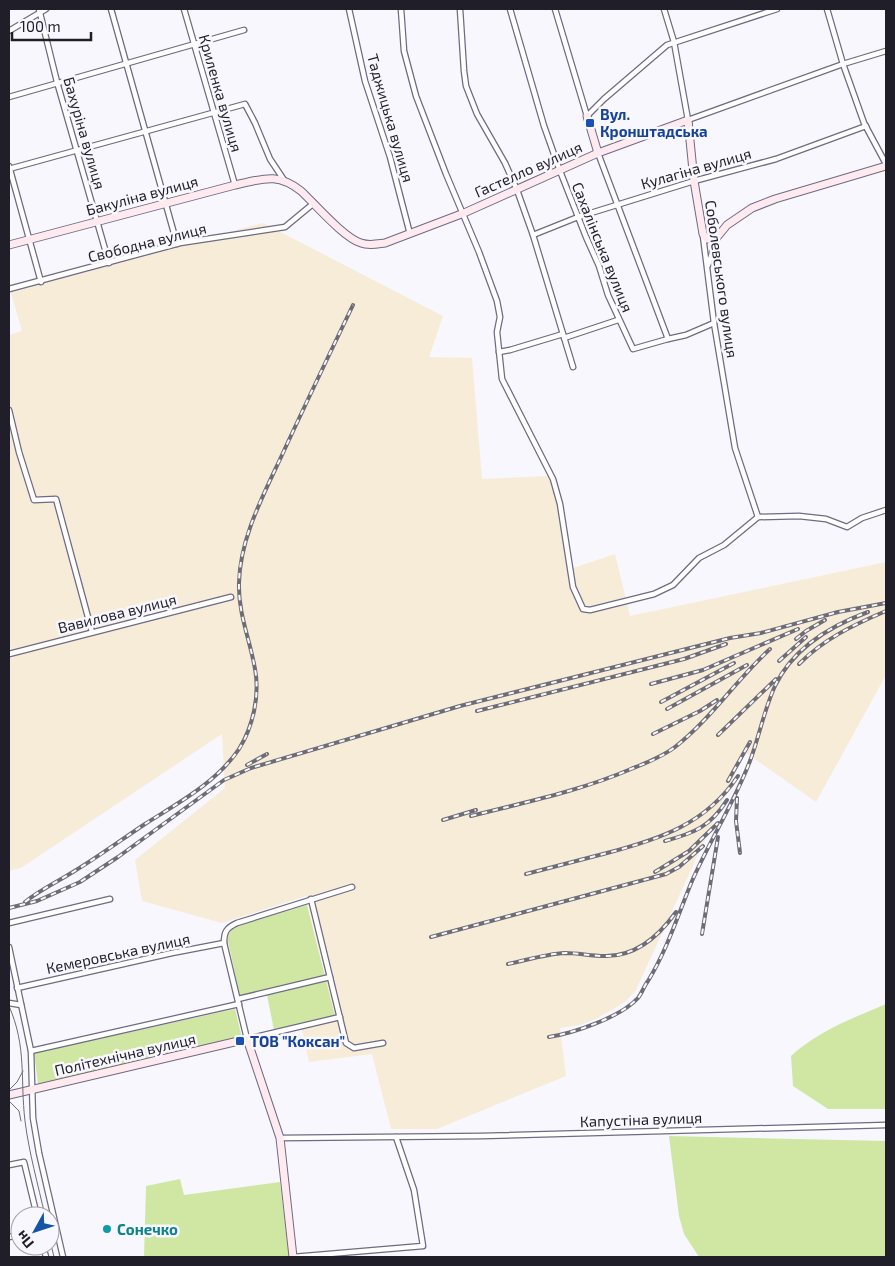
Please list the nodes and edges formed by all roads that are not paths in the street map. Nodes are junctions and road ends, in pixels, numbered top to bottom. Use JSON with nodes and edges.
{"nodes":[{"id":1,"x":46,"y":9,"type":"edge"},
{"id":2,"x":111,"y":9,"type":"edge"},
{"id":3,"x":184,"y":9,"type":"edge"},
{"id":4,"x":349,"y":9,"type":"edge"},
{"id":5,"x":401,"y":9,"type":"edge"},
{"id":6,"x":460,"y":9,"type":"edge"},
{"id":7,"x":510,"y":9,"type":"edge"},
{"id":8,"x":554,"y":9,"type":"edge"},
{"id":9,"x":664,"y":9,"type":"edge"},
{"id":10,"x":777,"y":9,"type":"edge"},
{"id":11,"x":827,"y":9,"type":"edge"},
{"id":12,"x":39,"y":11,"type":"edge"},
{"id":13,"x":244,"y":30,"type":"dead end"},
{"id":14,"x":9,"y":31,"type":"edge"},
{"id":15,"x":674,"y":42,"type":"junction"},
{"id":16,"x":194,"y":44,"type":"junction"},
{"id":17,"x":886,"y":51,"type":"edge"},
{"id":18,"x":127,"y":62,"type":"junction"},
{"id":19,"x":843,"y":64,"type":"junction"},
{"id":20,"x":57,"y":82,"type":"junction"},
{"id":21,"x":9,"y":97,"type":"edge"},
{"id":22,"x":214,"y":113,"type":"junction"},
{"id":23,"x":587,"y":116,"type":"junction"},
{"id":24,"x":688,"y":120,"type":"junction"},
{"id":25,"x":866,"y":126,"type":"junction"},
{"id":26,"x":146,"y":132,"type":"junction"},
{"id":27,"x":78,"y":151,"type":"junction"},
{"id":28,"x":598,"y":153,"type":"junction"},
{"id":29,"x":886,"y":165,"type":"edge"},
{"id":30,"x":9,"y":168,"type":"edge"},
{"id":31,"x":560,"y":171,"type":"junction"},
{"id":32,"x":284,"y":180,"type":"junction"},
{"id":33,"x":694,"y":181,"type":"junction"},
{"id":34,"x":235,"y":185,"type":"junction"},
{"id":35,"x":517,"y":190,"type":"junction"},
{"id":36,"x":166,"y":203,"type":"junction"},
{"id":37,"x":314,"y":203,"type":"junction"},
{"id":38,"x":618,"y":206,"type":"junction"},
{"id":39,"x":464,"y":213,"type":"junction"},
{"id":40,"x":578,"y":217,"type":"junction"},
{"id":41,"x":98,"y":221,"type":"junction"},
{"id":42,"x":410,"y":234,"type":"junction"},
{"id":43,"x":703,"y":234,"type":"junction"},
{"id":44,"x":533,"y":235,"type":"junction"},
{"id":45,"x":718,"y":236,"type":"junction"},
{"id":46,"x":30,"y":240,"type":"junction"},
{"id":47,"x":177,"y":244,"type":"junction"},
{"id":48,"x":9,"y":245,"type":"edge"},
{"id":49,"x":109,"y":263,"type":"junction"},
{"id":50,"x":708,"y":266,"type":"junction"},
{"id":51,"x":41,"y":282,"type":"junction"},
{"id":52,"x":9,"y":289,"type":"edge"},
{"id":53,"x":618,"y":320,"type":"junction"},
{"id":54,"x":714,"y":323,"type":"junction"},
{"id":55,"x":563,"y":336,"type":"junction"},
{"id":56,"x":668,"y":338,"type":"junction"},
{"id":57,"x":499,"y":352,"type":"junction"},
{"id":58,"x":573,"y":367,"type":"dead end"},
{"id":59,"x":9,"y":410,"type":"edge"},
{"id":60,"x":886,"y":510,"type":"edge"},
{"id":61,"x":758,"y":517,"type":"junction"},
{"id":62,"x":230,"y":597,"type":"dead end"},
{"id":63,"x":92,"y":632,"type":"junction"},
{"id":64,"x":9,"y":654,"type":"edge"},
{"id":65,"x":352,"y":887,"type":"dead end"},
{"id":66,"x":110,"y":898,"type":"dead end"},
{"id":67,"x":311,"y":900,"type":"junction"},
{"id":68,"x":9,"y":924,"type":"edge"},
{"id":69,"x":224,"y":943,"type":"junction"},
{"id":70,"x":9,"y":947,"type":"edge"},
{"id":71,"x":330,"y":977,"type":"junction"},
{"id":72,"x":17,"y":988,"type":"junction"},
{"id":73,"x":238,"y":1002,"type":"junction"},
{"id":74,"x":9,"y":1003,"type":"edge"},
{"id":75,"x":21,"y":1005,"type":"junction"},
{"id":76,"x":340,"y":1017,"type":"junction"},
{"id":77,"x":247,"y":1039,"type":"junction"},
{"id":78,"x":383,"y":1043,"type":"dead end"},
{"id":79,"x":31,"y":1051,"type":"junction"},
{"id":80,"x":33,"y":1089,"type":"junction"},
{"id":81,"x":9,"y":1095,"type":"edge"},
{"id":82,"x":886,"y":1125,"type":"edge"},
{"id":83,"x":396,"y":1137,"type":"junction"},
{"id":84,"x":280,"y":1138,"type":"junction"},
{"id":85,"x":9,"y":1165,"type":"edge"},
{"id":86,"x":35,"y":1206,"type":"edge"},
{"id":87,"x":63,"y":1257,"type":"edge"},
{"id":88,"x":293,"y":1257,"type":"edge"}],
"edges":[{"from":1,"to":12,"type":"street"},
{"from":2,"to":18,"type":"street"},
{"from":3,"to":16,"type":"street","name":"Криленка вулиця"},
{"from":4,"to":42,"type":"street","name":"Таджицька вулиця"},
{"from":5,"to":39,"type":"street"},
{"from":6,"to":35,"type":"street"},
{"from":7,"to":31,"type":"street","name":"Сахалінська вулиця"},
{"from":8,"to":23,"type":"street"},
{"from":9,"to":15,"type":"street","name":"Соболевського вулиця"},
{"from":10,"to":15,"type":"street"},
{"from":11,"to":19,"type":"street"},
{"from":12,"to":14,"type":"street"},
{"from":12,"to":20,"type":"street","name":"Бахуріна вулиця"},
{"from":13,"to":16,"type":"street"},
{"from":15,"to":23,"type":"street"},
{"from":15,"to":24,"type":"street","name":"Соболевського вулиця"},
{"from":16,"to":18,"type":"street"},
{"from":16,"to":22,"type":"street","name":"Криленка вулиця"},
{"from":17,"to":19,"type":"street","name":"Гастелло вулиця"},
{"from":18,"to":20,"type":"street"},
{"from":18,"to":26,"type":"street"},
{"from":19,"to":24,"type":"street","name":"Гастелло вулиця"},
{"from":19,"to":25,"type":"street"},
{"from":20,"to":21,"type":"street"},
{"from":20,"to":27,"type":"street","name":"Бахуріна вулиця"},
{"from":22,"to":26,"type":"street"},
{"from":22,"to":32,"type":"street"},
{"from":22,"to":34,"type":"street","name":"Криленка вулиця"},
{"from":23,"to":28,"type":"street"},
{"from":24,"to":28,"type":"street","name":"Гастелло вулиця"},
{"from":24,"to":33,"type":"street","name":"Соболевського вулиця"},
{"from":25,"to":29,"type":"street"},
{"from":25,"to":33,"type":"street","name":"Кулагіна вулиця"},
{"from":26,"to":27,"type":"street"},
{"from":26,"to":36,"type":"street"},
{"from":27,"to":30,"type":"street"},
{"from":27,"to":41,"type":"street","name":"Бахуріна вулиця"},
{"from":28,"to":31,"type":"street","name":"Гастелло вулиця"},
{"from":28,"to":38,"type":"street"},
{"from":29,"to":45,"type":"street"},
{"from":30,"to":46,"type":"street"},
{"from":31,"to":35,"type":"street","name":"Гастелло вулиця"},
{"from":31,"to":40,"type":"street","name":"Сахалінська вулиця"},
{"from":32,"to":34,"type":"street","name":"Бакуліна вулиця"},
{"from":32,"to":37,"type":"street","name":"Гастелло вулиця"},
{"from":33,"to":38,"type":"street","name":"Кулагіна вулиця"},
{"from":33,"to":43,"type":"street","name":"Соболевського вулиця"},
{"from":34,"to":36,"type":"street","name":"Бакуліна вулиця"},
{"from":35,"to":39,"type":"street","name":"Гастелло вулиця"},
{"from":35,"to":44,"type":"street"},
{"from":36,"to":41,"type":"street","name":"Бакуліна вулиця"},
{"from":36,"to":47,"type":"street"},
{"from":37,"to":42,"type":"street","name":"Гастелло вулиця"},
{"from":37,"to":47,"type":"street","name":"Свободна вулиця"},
{"from":38,"to":40,"type":"street","name":"Кулагіна вулиця"},
{"from":38,"to":56,"type":"street"},
{"from":39,"to":42,"type":"street","name":"Гастелло вулиця"},
{"from":39,"to":57,"type":"street"},
{"from":40,"to":44,"type":"street","name":"Кулагіна вулиця"},
{"from":40,"to":53,"type":"street","name":"Сахалінська вулиця"},
{"from":41,"to":46,"type":"street","name":"Бакуліна вулиця"},
{"from":41,"to":49,"type":"street","name":"Бахуріна вулиця"},
{"from":43,"to":45,"type":"street"},
{"from":43,"to":50,"type":"street","name":"Соболевського вулиця"},
{"from":44,"to":55,"type":"street"},
{"from":45,"to":50,"type":"street"},
{"from":46,"to":48,"type":"street","name":"Бакуліна вулиця"},
{"from":46,"to":51,"type":"street"},
{"from":47,"to":49,"type":"street","name":"Свободна вулиця"},
{"from":49,"to":51,"type":"street","name":"Свободна вулиця"},
{"from":50,"to":54,"type":"street","name":"Соболевського вулиця"},
{"from":51,"to":52,"type":"street","name":"Свободна вулиця"},
{"from":53,"to":55,"type":"street"},
{"from":53,"to":56,"type":"street","name":"Сахалінська вулиця"},
{"from":54,"to":56,"type":"street"},
{"from":54,"to":61,"type":"street","name":"Соболевського вулиця"},
{"from":55,"to":57,"type":"street"},
{"from":55,"to":58,"type":"street"},
{"from":57,"to":61,"type":"street"},
{"from":59,"to":63,"type":"street"},
{"from":60,"to":61,"type":"street"},
{"from":62,"to":63,"type":"street","name":"Вавилова вулиця"},
{"from":63,"to":64,"type":"street","name":"Вавилова вулиця"},
{"from":65,"to":67,"type":"street"},
{"from":66,"to":68,"type":"street"},
{"from":67,"to":69,"type":"street"},
{"from":67,"to":71,"type":"street"},
{"from":69,"to":72,"type":"street","name":"Кемеровська вулиця"},
{"from":69,"to":73,"type":"street"},
{"from":70,"to":72,"type":"street"},
{"from":71,"to":73,"type":"street"},
{"from":71,"to":76,"type":"street"},
{"from":72,"to":75,"type":"street"},
{"from":73,"to":77,"type":"street"},
{"from":73,"to":79,"type":"street"},
{"from":74,"to":75,"type":"street"},
{"from":75,"to":79,"type":"street"},
{"from":76,"to":77,"type":"street"},
{"from":76,"to":78,"type":"street"},
{"from":77,"to":80,"type":"street","name":"Політехнічна вулиця"},
{"from":77,"to":84,"type":"street"},
{"from":79,"to":80,"type":"street"},
{"from":80,"to":81,"type":"street","name":"Політехнічна вулиця"},
{"from":80,"to":87,"type":"street"},
{"from":82,"to":83,"type":"street","name":"Капустіна вулиця"},
{"from":83,"to":84,"type":"street","name":"Капустіна вулиця"},
{"from":83,"to":88,"type":"street"},
{"from":84,"to":88,"type":"street"},
{"from":85,"to":86,"type":"street"}]}
